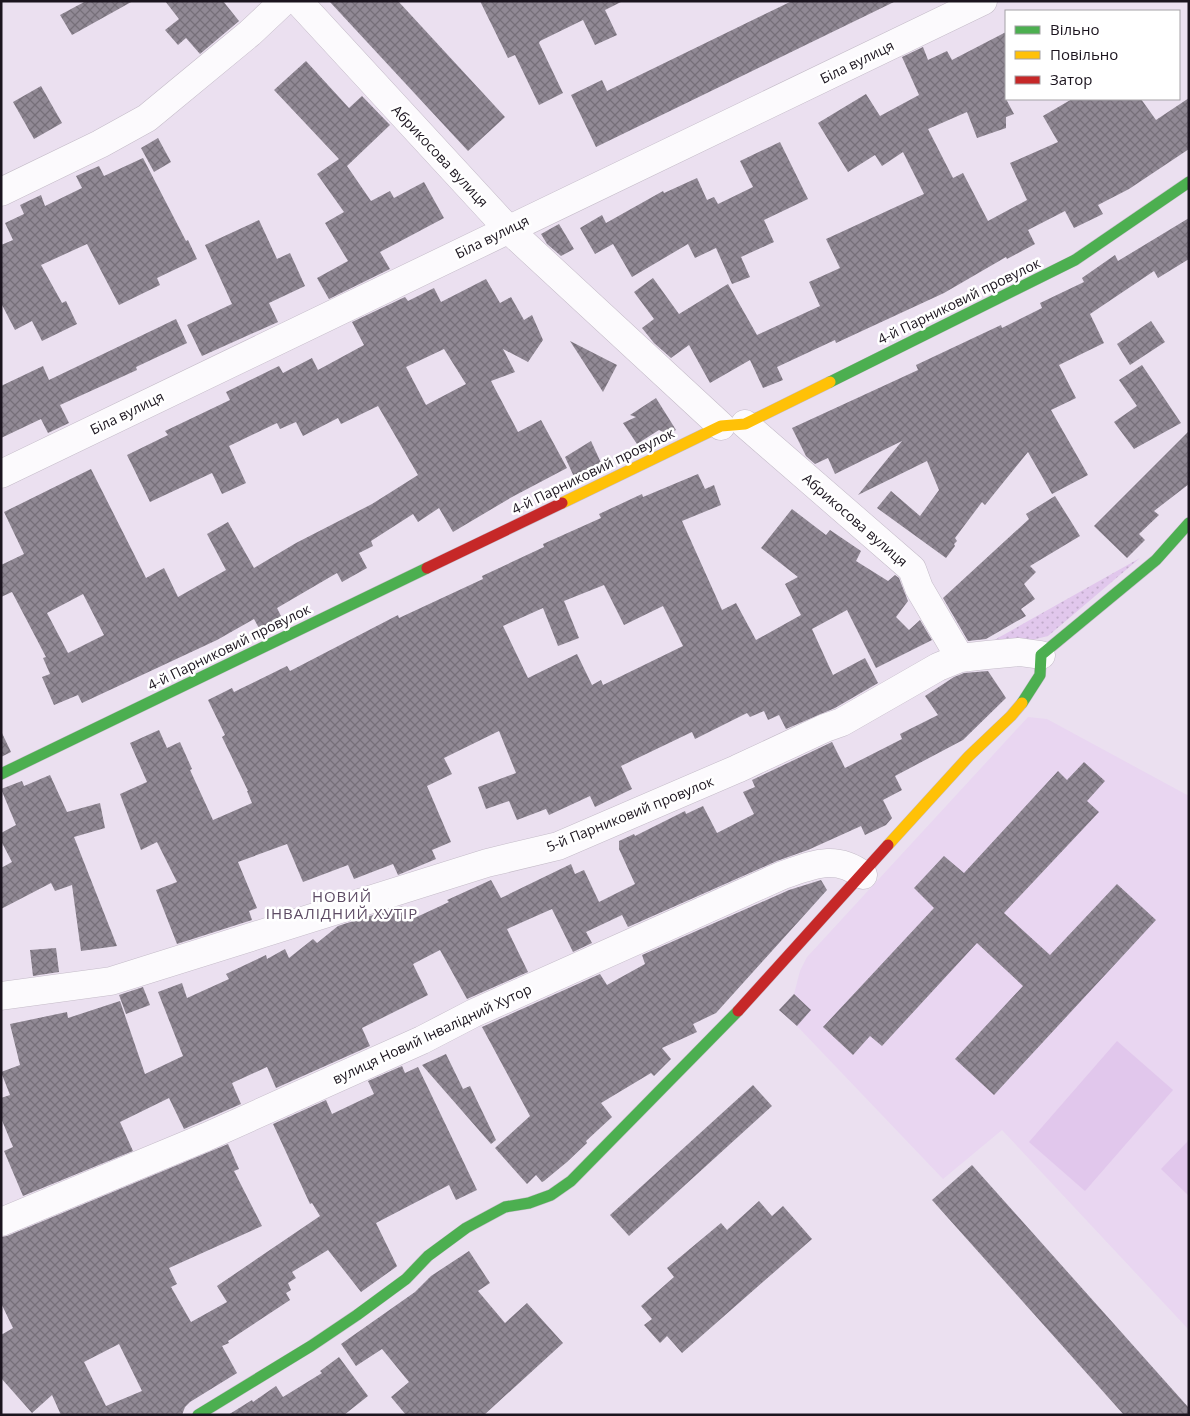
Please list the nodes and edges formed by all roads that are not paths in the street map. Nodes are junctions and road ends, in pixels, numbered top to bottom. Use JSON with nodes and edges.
{"nodes":[{"id":1,"x":284,"y":1,"type":"edge"},
{"id":2,"x":298,"y":1,"type":"edge"},
{"id":3,"x":983,"y":1,"type":"edge"},
{"id":4,"x":1189,"y":182,"type":"edge"},
{"id":5,"x":1,"y":192,"type":"edge"},
{"id":6,"x":508,"y":229,"type":"junction"},
{"id":7,"x":733,"y":425,"type":"junction"},
{"id":8,"x":1,"y":474,"type":"edge"},
{"id":9,"x":1189,"y":523,"type":"edge"},
{"id":10,"x":1041,"y":655,"type":"junction"},
{"id":11,"x":960,"y":658,"type":"junction"},
{"id":12,"x":1,"y":774,"type":"edge"},
{"id":13,"x":863,"y":875,"type":"junction"},
{"id":14,"x":1,"y":996,"type":"edge"},
{"id":15,"x":1,"y":1222,"type":"edge"},
{"id":16,"x":198,"y":1415,"type":"edge"}],
"edges":[{"from":1,"to":5,"type":"street"},
{"from":2,"to":6,"type":"street","name":"Абрикосова вулиця"},
{"from":3,"to":6,"type":"street","name":"Біла вулиця"},
{"from":4,"to":7,"type":"street","name":"4-й Парниковий провулок"},
{"from":6,"to":7,"type":"street","name":"Абрикосова вулиця"},
{"from":6,"to":8,"type":"street","name":"Біла вулиця"},
{"from":7,"to":11,"type":"street","name":"Абрикосова вулиця"},
{"from":7,"to":12,"type":"street","name":"4-й Парниковий провулок"},
{"from":9,"to":10,"type":"street"},
{"from":10,"to":11,"type":"street","name":"5-й Парниковий провулок"},
{"from":10,"to":13,"type":"street"},
{"from":11,"to":14,"type":"street","name":"5-й Парниковий провулок"},
{"from":13,"to":15,"type":"street","name":"вулиця Новий Інвалідний Хутор"},
{"from":13,"to":16,"type":"street"}]}
